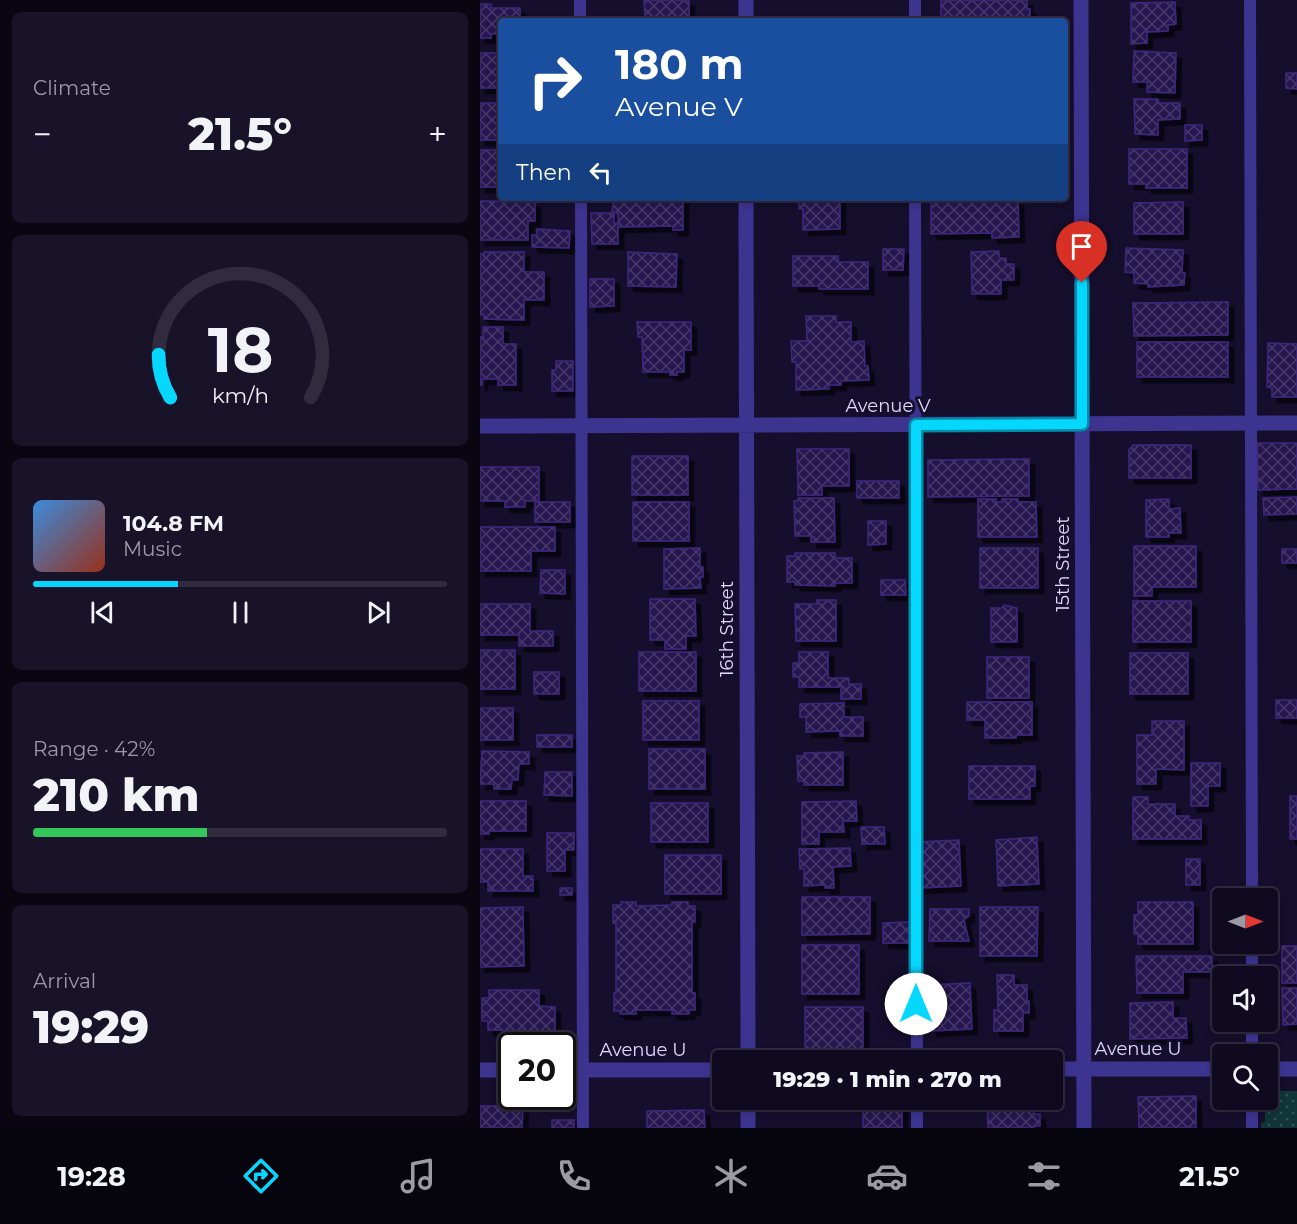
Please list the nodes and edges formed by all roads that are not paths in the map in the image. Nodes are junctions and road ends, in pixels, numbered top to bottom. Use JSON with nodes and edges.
{"nodes":[{"id":1,"x":580,"y":0,"type":"edge"},
{"id":2,"x":746,"y":0,"type":"edge"},
{"id":3,"x":915,"y":0,"type":"edge"},
{"id":4,"x":1081,"y":0,"type":"edge"},
{"id":5,"x":1250,"y":0,"type":"edge"},
{"id":6,"x":580,"y":18,"type":"edge"},
{"id":7,"x":746,"y":18,"type":"edge"},
{"id":8,"x":915,"y":18,"type":"edge"},
{"id":9,"x":581,"y":201,"type":"edge"},
{"id":10,"x":746,"y":201,"type":"edge"},
{"id":11,"x":915,"y":201,"type":"edge"},
{"id":12,"x":1252,"y":423,"type":"junction"},
{"id":13,"x":1297,"y":423,"type":"edge"},
{"id":14,"x":1082,"y":424,"type":"junction"},
{"id":15,"x":916,"y":425,"type":"junction"},
{"id":16,"x":480,"y":426,"type":"edge"},
{"id":17,"x":582,"y":426,"type":"junction"},
{"id":18,"x":746,"y":426,"type":"junction"},
{"id":19,"x":1252,"y":888,"type":"edge"},
{"id":20,"x":748,"y":1050,"type":"edge"},
{"id":21,"x":917,"y":1050,"type":"edge"},
{"id":22,"x":1297,"y":1068,"type":"edge"},
{"id":23,"x":1063,"y":1069,"type":"edge"},
{"id":24,"x":1084,"y":1069,"type":"junction"},
{"id":25,"x":1212,"y":1069,"type":"edge"},
{"id":26,"x":1278,"y":1069,"type":"edge"},
{"id":27,"x":480,"y":1070,"type":"edge"},
{"id":28,"x":498,"y":1070,"type":"edge"},
{"id":29,"x":576,"y":1070,"type":"edge"},
{"id":30,"x":583,"y":1070,"type":"junction"},
{"id":31,"x":712,"y":1070,"type":"edge"},
{"id":32,"x":748,"y":1110,"type":"edge"},
{"id":33,"x":917,"y":1110,"type":"edge"},
{"id":34,"x":1252,"y":1110,"type":"edge"},
{"id":35,"x":583,"y":1128,"type":"edge"},
{"id":36,"x":748,"y":1128,"type":"edge"},
{"id":37,"x":917,"y":1128,"type":"edge"},
{"id":38,"x":1084,"y":1128,"type":"edge"},
{"id":39,"x":1252,"y":1128,"type":"edge"}],
"edges":[{"from":1,"to":6,"type":"lane"},
{"from":2,"to":7,"type":"street"},
{"from":3,"to":8,"type":"lane"},
{"from":4,"to":14,"type":"street","name":"15th Street"},
{"from":5,"to":12,"type":"lane"},
{"from":9,"to":17,"type":"lane"},
{"from":10,"to":18,"type":"street","name":"16th Street"},
{"from":11,"to":15,"type":"lane"},
{"from":12,"to":13,"type":"street","name":"Avenue V"},
{"from":12,"to":14,"type":"street","name":"Avenue V"},
{"from":12,"to":19,"type":"lane"},
{"from":14,"to":15,"type":"street","name":"Avenue V"},
{"from":14,"to":24,"type":"street","name":"15th Street"},
{"from":15,"to":18,"type":"street","name":"Avenue V"},
{"from":15,"to":21,"type":"lane"},
{"from":16,"to":17,"type":"street","name":"Avenue V"},
{"from":17,"to":18,"type":"street","name":"Avenue V"},
{"from":17,"to":30,"type":"lane"},
{"from":18,"to":20,"type":"street","name":"16th Street"},
{"from":22,"to":26,"type":"street"},
{"from":23,"to":24,"type":"street","name":"Avenue U"},
{"from":24,"to":25,"type":"street","name":"Avenue U"},
{"from":24,"to":38,"type":"street","name":"15th Street"},
{"from":27,"to":28,"type":"street"},
{"from":29,"to":30,"type":"street","name":"Avenue U"},
{"from":30,"to":31,"type":"street","name":"Avenue U"},
{"from":30,"to":35,"type":"lane"},
{"from":32,"to":36,"type":"street"},
{"from":33,"to":37,"type":"lane"},
{"from":34,"to":39,"type":"lane"}]}
